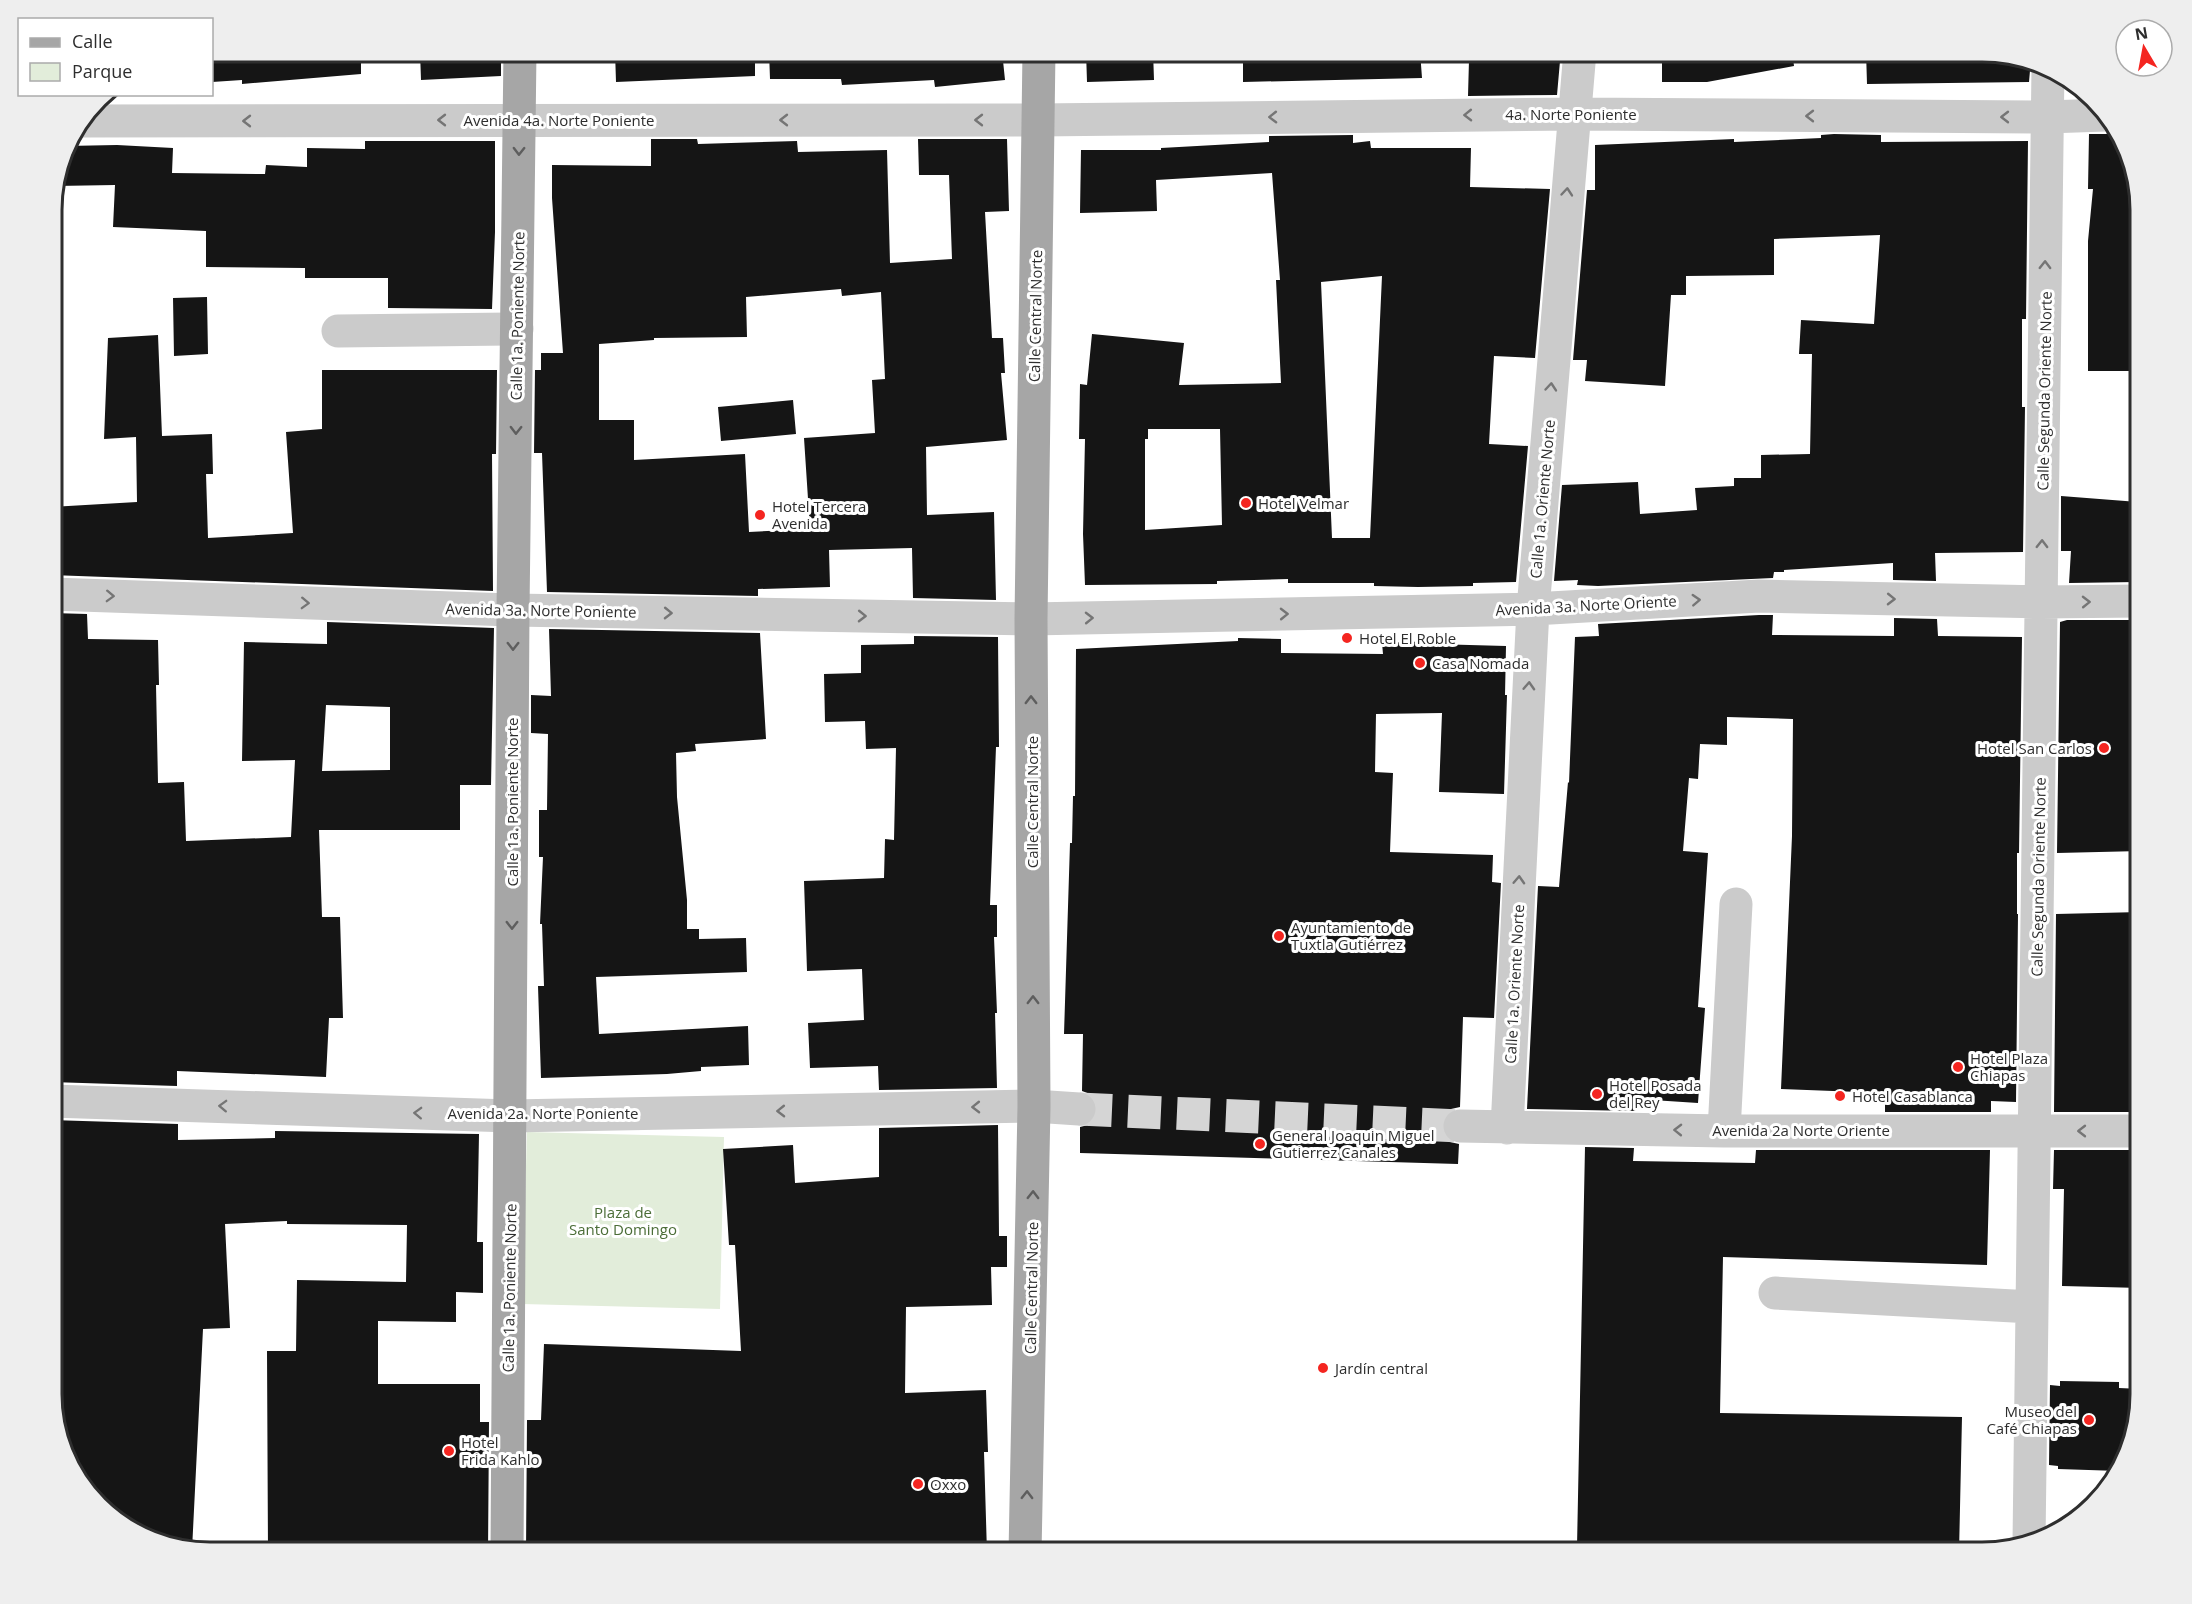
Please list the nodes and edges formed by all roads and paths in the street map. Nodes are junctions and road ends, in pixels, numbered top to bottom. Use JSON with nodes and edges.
{"nodes":[{"id":1,"x":520,"y":62,"type":"edge"},
{"id":2,"x":1039,"y":62,"type":"edge"},
{"id":3,"x":1579,"y":62,"type":"edge"},
{"id":4,"x":2048,"y":77,"type":"edge"},
{"id":5,"x":1574,"y":114,"type":"junction"},
{"id":6,"x":2097,"y":116,"type":"edge"},
{"id":7,"x":2047,"y":117,"type":"junction"},
{"id":8,"x":519,"y":120,"type":"junction"},
{"id":9,"x":1038,"y":120,"type":"junction"},
{"id":10,"x":91,"y":121,"type":"edge"},
{"id":11,"x":517,"y":329,"type":"junction"},
{"id":12,"x":338,"y":331,"type":"dead end"},
{"id":13,"x":62,"y":594,"type":"edge"},
{"id":14,"x":2130,"y":601,"type":"edge"},
{"id":15,"x":2041,"y":602,"type":"junction"},
{"id":16,"x":1533,"y":609,"type":"junction"},
{"id":17,"x":513,"y":610,"type":"junction"},
{"id":18,"x":1031,"y":619,"type":"junction"},
{"id":19,"x":1736,"y":904,"type":"dead end"},
{"id":20,"x":62,"y":1101,"type":"edge"},
{"id":21,"x":1034,"y":1106,"type":"junction"},
{"id":22,"x":1079,"y":1109,"type":"tunnel mouth"},
{"id":23,"x":511,"y":1116,"type":"junction"},
{"id":24,"x":1460,"y":1126,"type":"tunnel mouth"},
{"id":25,"x":1507,"y":1128,"type":"junction"},
{"id":26,"x":1724,"y":1131,"type":"junction"},
{"id":27,"x":2034,"y":1131,"type":"junction"},
{"id":28,"x":2130,"y":1131,"type":"edge"},
{"id":29,"x":1775,"y":1293,"type":"dead end"},
{"id":30,"x":2032,"y":1307,"type":"junction"},
{"id":31,"x":2029,"y":1534,"type":"edge"},
{"id":32,"x":507,"y":1542,"type":"edge"},
{"id":33,"x":1025,"y":1542,"type":"edge"}],
"edges":[{"from":1,"to":8,"type":"main road","name":"Calle 1a. Poniente Norte"},
{"from":2,"to":9,"type":"main road","name":"Calle Central Norte"},
{"from":3,"to":5,"type":"street","name":"Calle 1a. Oriente Norte"},
{"from":4,"to":7,"type":"street","name":"Calle Segunda Oriente Norte"},
{"from":7,"to":5,"type":"street","name":"4a. Norte Poniente","one_way":true},
{"from":5,"to":9,"type":"street","name":"4a. Norte Poniente","one_way":true},
{"from":16,"to":5,"type":"street","name":"Calle 1a. Oriente Norte","one_way":true},
{"from":6,"to":7,"type":"street","name":"4a. Norte Poniente"},
{"from":15,"to":7,"type":"street","name":"Calle Segunda Oriente Norte","one_way":true},
{"from":9,"to":8,"type":"street","name":"Avenida 4a. Norte Poniente","one_way":true},
{"from":8,"to":10,"type":"street","name":"Avenida 4a. Norte Poniente","one_way":true},
{"from":8,"to":11,"type":"main road","name":"Calle 1a. Poniente Norte","one_way":true},
{"from":9,"to":18,"type":"main road","name":"Calle Central Norte"},
{"from":11,"to":12,"type":"street"},
{"from":11,"to":17,"type":"main road","name":"Calle 1a. Poniente Norte","one_way":true},
{"from":13,"to":17,"type":"street","name":"Avenida 3a. Norte Poniente","one_way":true},
{"from":15,"to":14,"type":"street","name":"Avenida 3a. Norte Oriente","one_way":true},
{"from":16,"to":15,"type":"street","name":"Avenida 3a. Norte Oriente","one_way":true},
{"from":15,"to":27,"type":"street","name":"Calle Segunda Oriente Norte"},
{"from":18,"to":16,"type":"street","name":"Avenida 3a. Norte Oriente","one_way":true},
{"from":25,"to":16,"type":"street","name":"Calle 1a. Oriente Norte","one_way":true},
{"from":17,"to":18,"type":"street","name":"Avenida 3a. Norte Poniente","one_way":true},
{"from":17,"to":23,"type":"main road","name":"Calle 1a. Poniente Norte","one_way":true},
{"from":21,"to":18,"type":"main road","name":"Calle Central Norte","one_way":true},
{"from":19,"to":26,"type":"street"},
{"from":23,"to":20,"type":"street","name":"Avenida 2a. Norte Poniente","one_way":true},
{"from":21,"to":22,"type":"street","name":"Avenida 2a. Norte Poniente"},
{"from":21,"to":23,"type":"street","name":"Avenida 2a. Norte Poniente","one_way":true},
{"from":33,"to":21,"type":"main road","name":"Calle Central Norte","one_way":true},
{"from":23,"to":32,"type":"main road","name":"Calle 1a. Poniente Norte"},
{"from":24,"to":25,"type":"street","name":"Avenida 2a Norte Oriente"},
{"from":26,"to":25,"type":"street","name":"Avenida 2a Norte Oriente","one_way":true},
{"from":26,"to":27,"type":"street","name":"Avenida 2a Norte Oriente"},
{"from":28,"to":27,"type":"street","name":"Avenida 2a Norte Oriente","one_way":true},
{"from":27,"to":30,"type":"street","name":"Calle Segunda Oriente Norte"},
{"from":29,"to":30,"type":"street"},
{"from":30,"to":31,"type":"street","name":"Calle Segunda Oriente Norte"}]}
